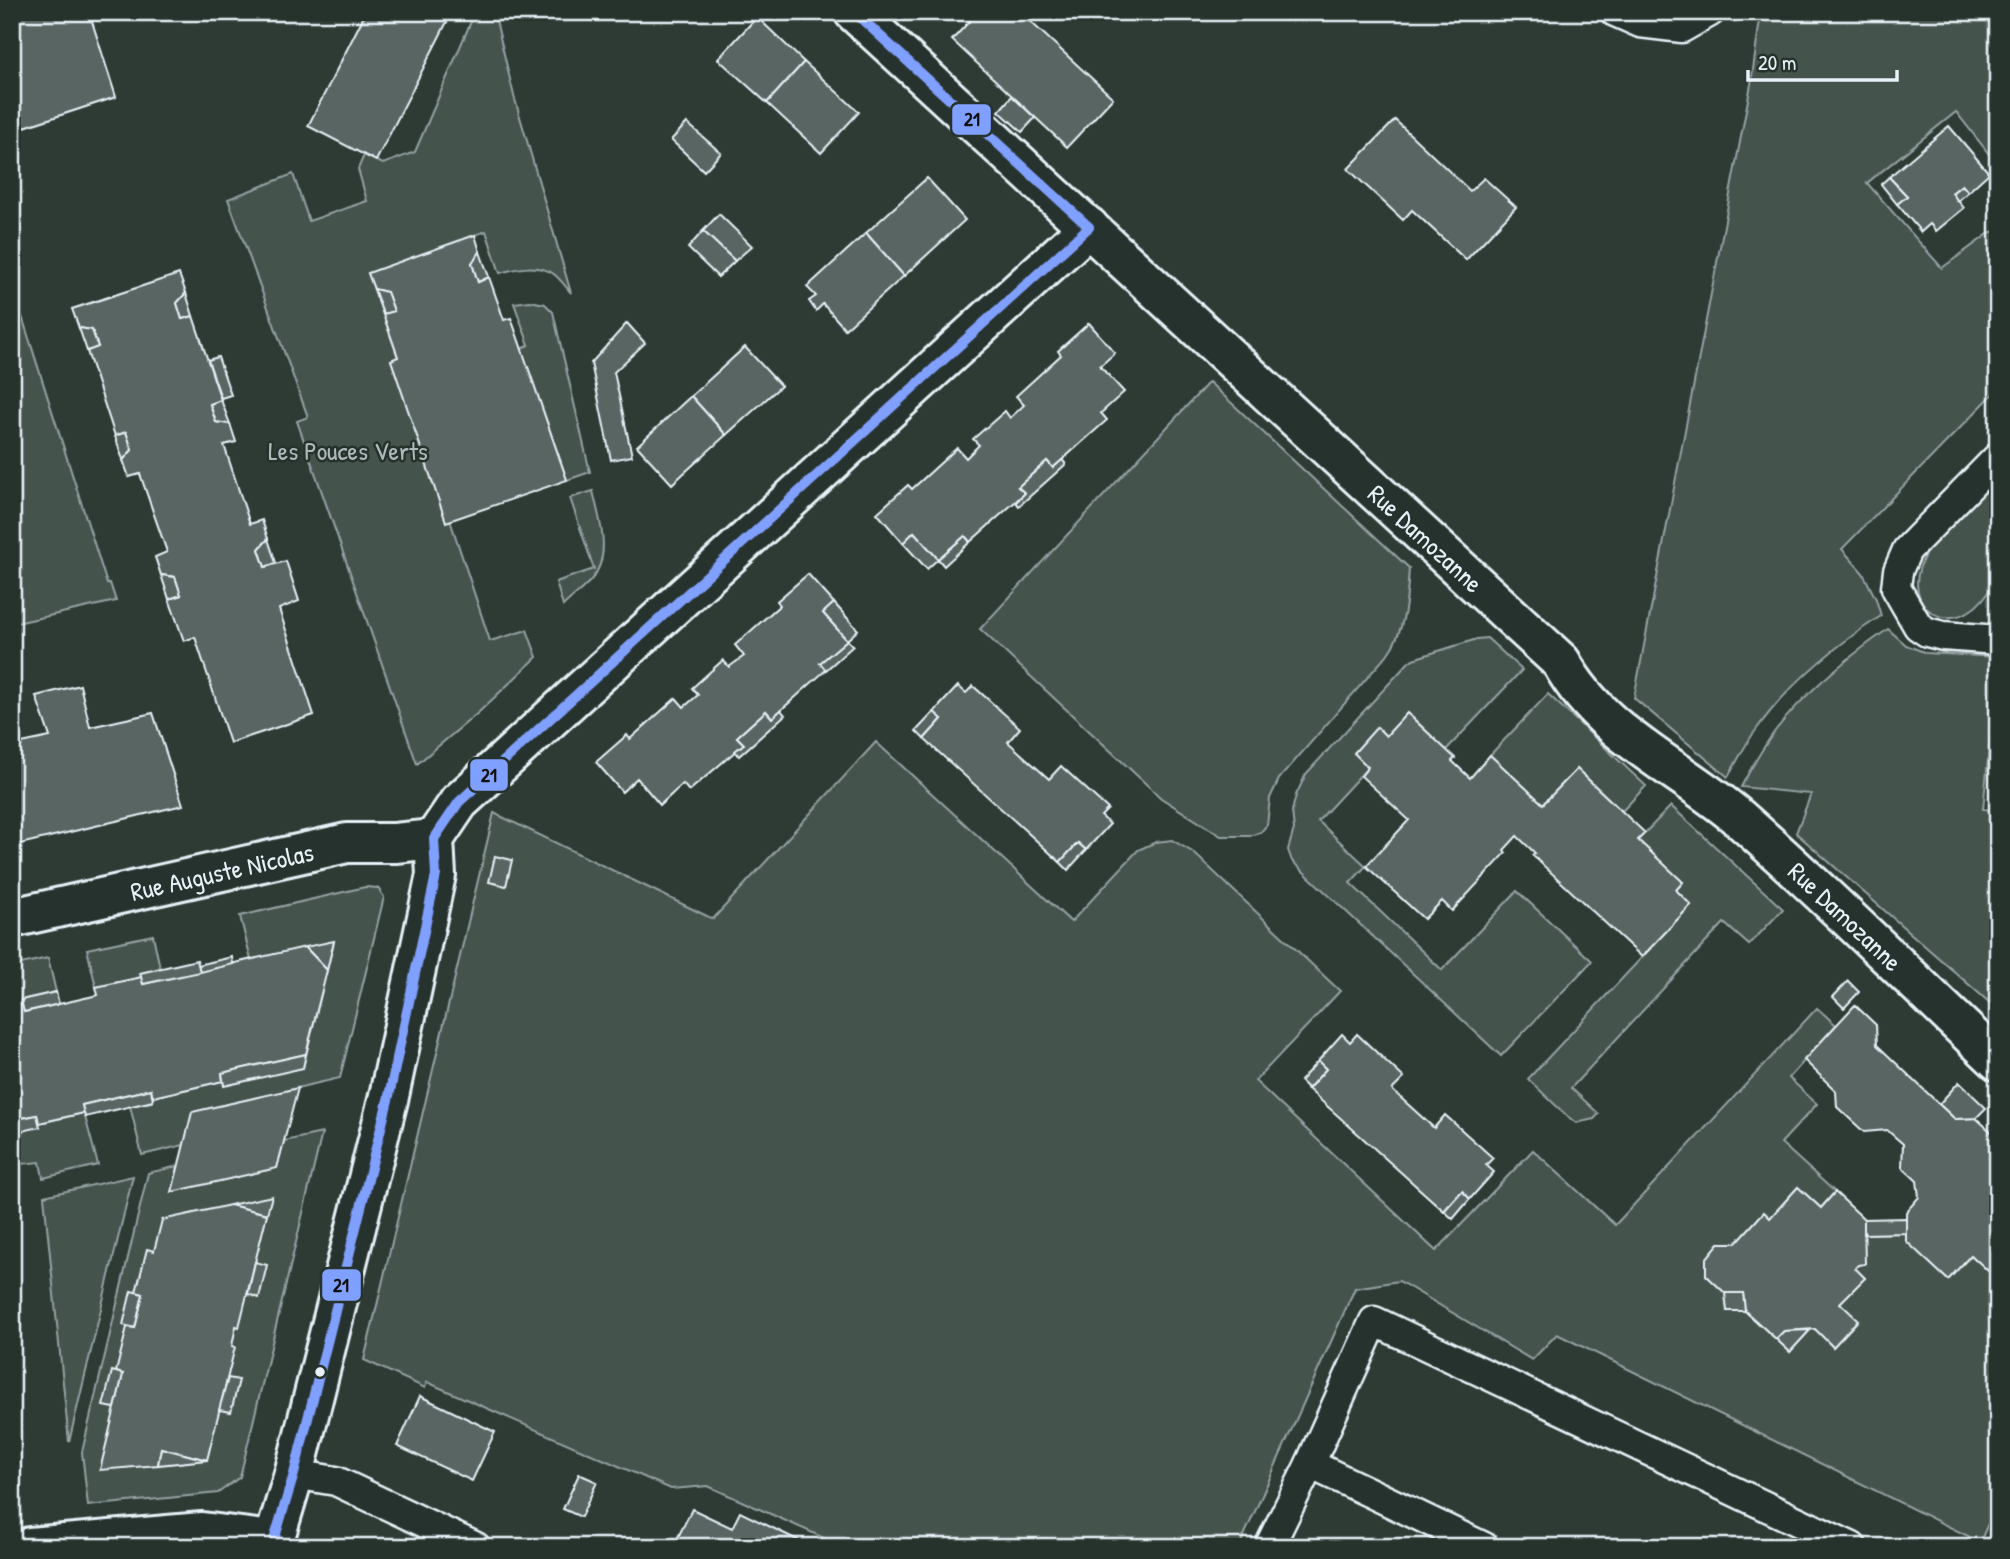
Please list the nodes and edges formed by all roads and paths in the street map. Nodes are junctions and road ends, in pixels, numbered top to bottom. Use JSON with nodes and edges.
{"nodes":[{"id":1,"x":854,"y":12,"type":"edge"},
{"id":2,"x":1615,"y":12,"type":"edge"},
{"id":3,"x":1710,"y":12,"type":"edge"},
{"id":4,"x":1089,"y":227,"type":"junction"},
{"id":5,"x":1998,"y":457,"type":"edge"},
{"id":6,"x":1998,"y":640,"type":"edge"},
{"id":7,"x":434,"y":839,"type":"junction"},
{"id":8,"x":12,"y":918,"type":"edge"},
{"id":9,"x":1998,"y":1061,"type":"edge"},
{"id":10,"x":1310,"y":1464,"type":"junction"},
{"id":11,"x":295,"y":1474,"type":"junction"},
{"id":12,"x":273,"y":1544,"type":"edge"},
{"id":13,"x":30,"y":1547,"type":"edge"},
{"id":14,"x":476,"y":1547,"type":"edge"},
{"id":15,"x":1269,"y":1547,"type":"edge"},
{"id":16,"x":1485,"y":1547,"type":"edge"},
{"id":17,"x":1852,"y":1547,"type":"edge"}],
"edges":[{"from":1,"to":4,"type":"street","name":"Rue Damozanne"},
{"from":2,"to":3,"type":"lane"},
{"from":4,"to":7,"type":"street"},
{"from":4,"to":9,"type":"street","name":"Rue Damozanne"},
{"from":5,"to":6,"type":"lane"},
{"from":7,"to":8,"type":"street","name":"Rue Auguste Nicolas"},
{"from":7,"to":11,"type":"street"},
{"from":10,"to":15,"type":"lane"},
{"from":10,"to":16,"type":"lane"},
{"from":10,"to":17,"type":"lane"},
{"from":11,"to":12,"type":"street"},
{"from":11,"to":14,"type":"lane"},
{"from":12,"to":13,"type":"street"}]}
